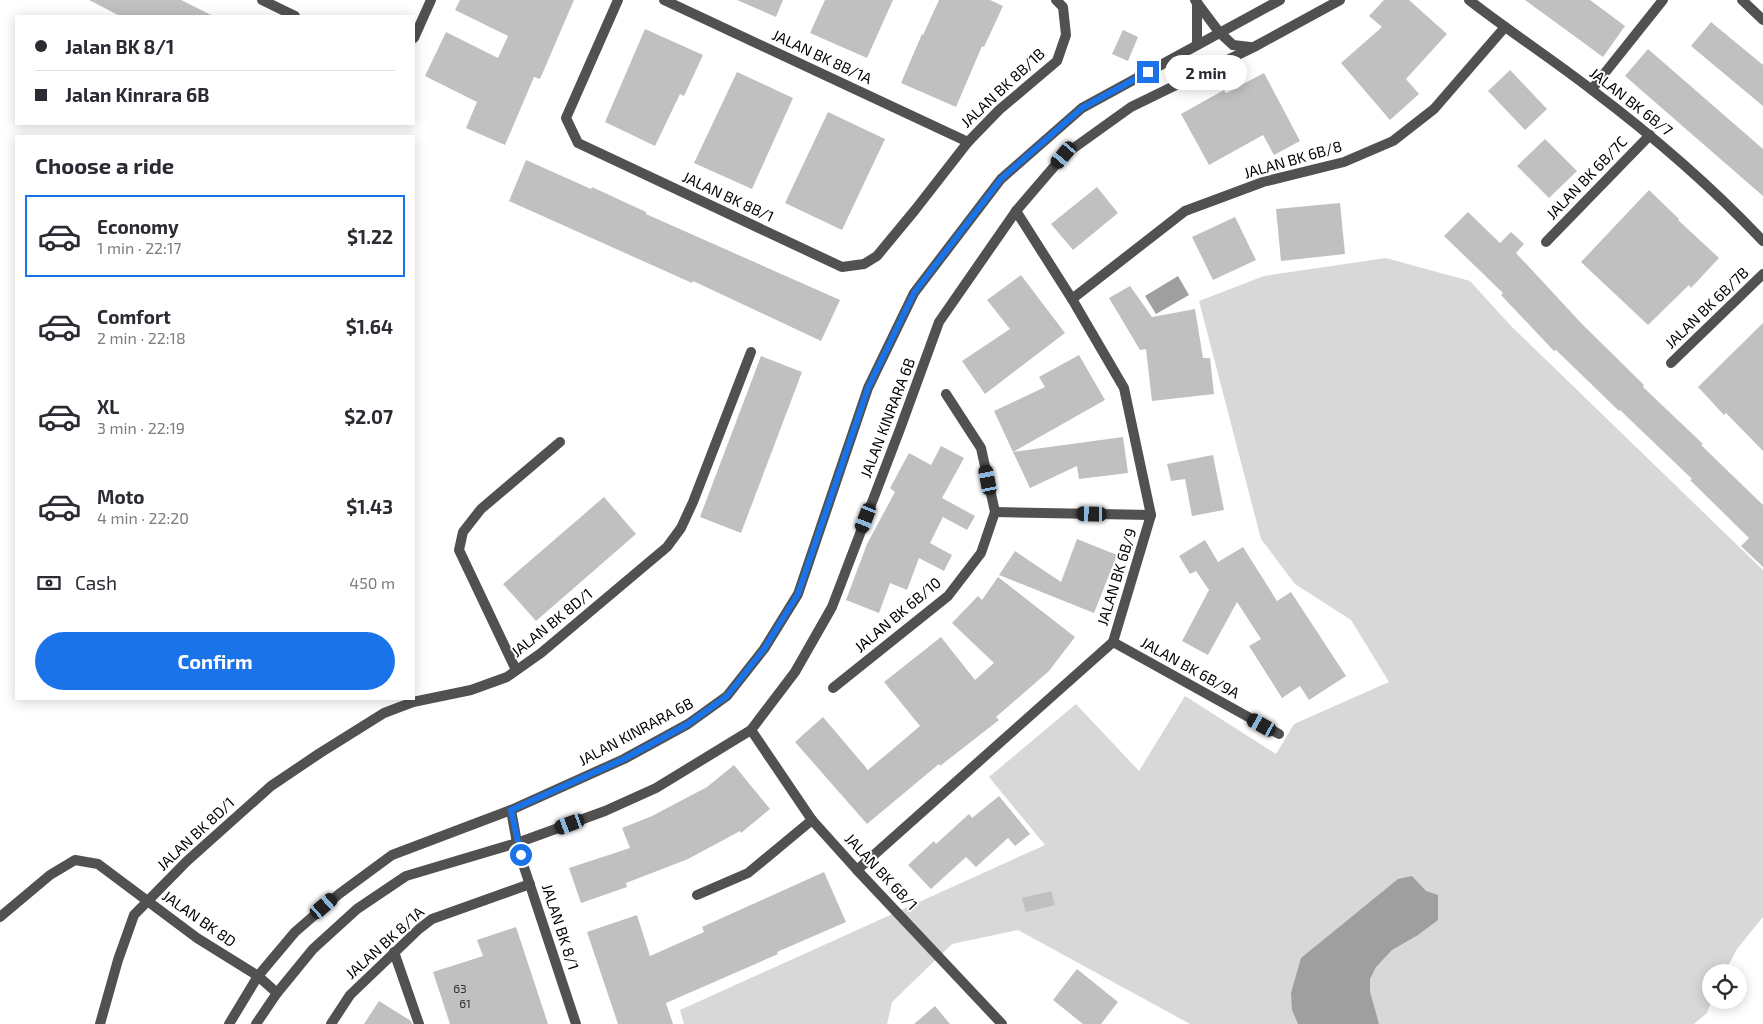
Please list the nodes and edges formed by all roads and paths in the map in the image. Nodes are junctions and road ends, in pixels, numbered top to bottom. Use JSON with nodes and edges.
{"nodes":[{"id":1,"x":262,"y":0,"type":"edge"},
{"id":2,"x":431,"y":0,"type":"edge"},
{"id":3,"x":618,"y":0,"type":"edge"},
{"id":4,"x":664,"y":0,"type":"edge"},
{"id":5,"x":1056,"y":0,"type":"edge"},
{"id":6,"x":1280,"y":0,"type":"edge"},
{"id":7,"x":1340,"y":0,"type":"edge"},
{"id":8,"x":1469,"y":0,"type":"edge"},
{"id":9,"x":1663,"y":0,"type":"edge"},
{"id":10,"x":1742,"y":0,"type":"edge"},
{"id":11,"x":1196,"y":1,"type":"edge"},
{"id":12,"x":292,"y":15,"type":"edge"},
{"id":13,"x":1763,"y":20,"type":"edge"},
{"id":14,"x":1505,"y":28,"type":"junction"},
{"id":15,"x":1219,"y":32,"type":"junction"},
{"id":16,"x":415,"y":36,"type":"edge"},
{"id":17,"x":1196,"y":44,"type":"junction"},
{"id":18,"x":1254,"y":47,"type":"junction"},
{"id":19,"x":1592,"y":89,"type":"junction"},
{"id":20,"x":1650,"y":135,"type":"junction"},
{"id":21,"x":968,"y":142,"type":"junction"},
{"id":22,"x":1016,"y":212,"type":"junction"},
{"id":23,"x":1763,"y":241,"type":"edge"},
{"id":24,"x":1546,"y":242,"type":"dead end"},
{"id":25,"x":1763,"y":274,"type":"edge"},
{"id":26,"x":1072,"y":299,"type":"junction"},
{"id":27,"x":751,"y":352,"type":"dead end"},
{"id":28,"x":1671,"y":364,"type":"dead end"},
{"id":29,"x":946,"y":394,"type":"dead end"},
{"id":30,"x":560,"y":442,"type":"dead end"},
{"id":31,"x":994,"y":512,"type":"junction"},
{"id":32,"x":1151,"y":515,"type":"junction"},
{"id":33,"x":1113,"y":642,"type":"junction"},
{"id":34,"x":516,"y":670,"type":"junction"},
{"id":35,"x":833,"y":688,"type":"dead end"},
{"id":36,"x":751,"y":730,"type":"junction"},
{"id":37,"x":1279,"y":734,"type":"dead end"},
{"id":38,"x":511,"y":810,"type":"junction"},
{"id":39,"x":812,"y":820,"type":"junction"},
{"id":40,"x":517,"y":843,"type":"junction"},
{"id":41,"x":857,"y":870,"type":"junction"},
{"id":42,"x":530,"y":884,"type":"junction"},
{"id":43,"x":698,"y":895,"type":"dead end"},
{"id":44,"x":147,"y":901,"type":"junction"},
{"id":45,"x":0,"y":917,"type":"edge"},
{"id":46,"x":394,"y":952,"type":"junction"},
{"id":47,"x":258,"y":976,"type":"junction"},
{"id":48,"x":276,"y":993,"type":"junction"},
{"id":49,"x":100,"y":1024,"type":"edge"},
{"id":50,"x":229,"y":1024,"type":"edge"},
{"id":51,"x":256,"y":1024,"type":"edge"},
{"id":52,"x":331,"y":1024,"type":"edge"},
{"id":53,"x":419,"y":1024,"type":"edge"},
{"id":54,"x":576,"y":1024,"type":"edge"},
{"id":55,"x":1002,"y":1024,"type":"edge"}],
"edges":[{"from":1,"to":12,"type":"street"},
{"from":2,"to":16,"type":"street"},
{"from":3,"to":21,"type":"street","name":"JALAN BK 8B/1"},
{"from":4,"to":21,"type":"street","name":"JALAN BK 8B/1A"},
{"from":5,"to":21,"type":"street","name":"JALAN BK 8B/1B"},
{"from":6,"to":15,"type":"street","name":"JALAN KINRARA 6B"},
{"from":7,"to":18,"type":"street","name":"JALAN KINRARA 6B"},
{"from":8,"to":14,"type":"street","name":"JALAN BK 6B/7"},
{"from":9,"to":19,"type":"street"},
{"from":10,"to":13,"type":"street"},
{"from":11,"to":15,"type":"street"},
{"from":11,"to":17,"type":"street"},
{"from":14,"to":19,"type":"street","name":"JALAN BK 6B/7"},
{"from":14,"to":26,"type":"street","name":"JALAN BK 6B/8"},
{"from":15,"to":17,"type":"street","name":"JALAN KINRARA 6B"},
{"from":15,"to":18,"type":"street"},
{"from":17,"to":38,"type":"street","name":"JALAN KINRARA 6B"},
{"from":18,"to":22,"type":"street","name":"JALAN KINRARA 6B"},
{"from":19,"to":20,"type":"street","name":"JALAN BK 6B/7"},
{"from":20,"to":23,"type":"street","name":"JALAN BK 6B/7"},
{"from":20,"to":24,"type":"street","name":"JALAN BK 6B/7C"},
{"from":22,"to":26,"type":"street","name":"JALAN BK 6B/9"},
{"from":22,"to":36,"type":"street","name":"JALAN KINRARA 6B"},
{"from":25,"to":28,"type":"street","name":"JALAN BK 6B/7B"},
{"from":26,"to":32,"type":"street","name":"JALAN BK 6B/9"},
{"from":27,"to":34,"type":"street","name":"JALAN BK 8D/1"},
{"from":29,"to":31,"type":"street","name":"JALAN BK 6B/10"},
{"from":30,"to":34,"type":"street"},
{"from":31,"to":32,"type":"street"},
{"from":31,"to":35,"type":"street","name":"JALAN BK 6B/10"},
{"from":32,"to":33,"type":"street","name":"JALAN BK 6B/9"},
{"from":33,"to":37,"type":"street","name":"JALAN BK 6B/9A"},
{"from":33,"to":41,"type":"street","name":"JALAN BK 6B/9"},
{"from":34,"to":44,"type":"street","name":"JALAN BK 8D/1"},
{"from":36,"to":39,"type":"street","name":"JALAN BK 6B/1"},
{"from":36,"to":40,"type":"street","name":"JALAN KINRARA 6B"},
{"from":38,"to":40,"type":"street","name":"JALAN BK 8/1"},
{"from":38,"to":47,"type":"street","name":"JALAN KINRARA 6B"},
{"from":39,"to":41,"type":"street","name":"JALAN BK 6B/1"},
{"from":39,"to":43,"type":"street"},
{"from":40,"to":42,"type":"street","name":"JALAN BK 8/1"},
{"from":40,"to":48,"type":"street","name":"JALAN KINRARA 6B"},
{"from":41,"to":55,"type":"street","name":"JALAN BK 6B/1"},
{"from":42,"to":46,"type":"street","name":"JALAN BK 8/1A"},
{"from":42,"to":54,"type":"street","name":"JALAN BK 8/1"},
{"from":44,"to":45,"type":"street","name":"JALAN BK 8D"},
{"from":44,"to":47,"type":"street","name":"JALAN BK 8D"},
{"from":44,"to":49,"type":"street","name":"JALAN BK 8D/1"},
{"from":46,"to":52,"type":"street","name":"JALAN BK 8/1A"},
{"from":46,"to":53,"type":"street"},
{"from":47,"to":48,"type":"street"},
{"from":47,"to":50,"type":"street","name":"JALAN KINRARA 6B"},
{"from":48,"to":51,"type":"street","name":"JALAN KINRARA 6B"}]}
